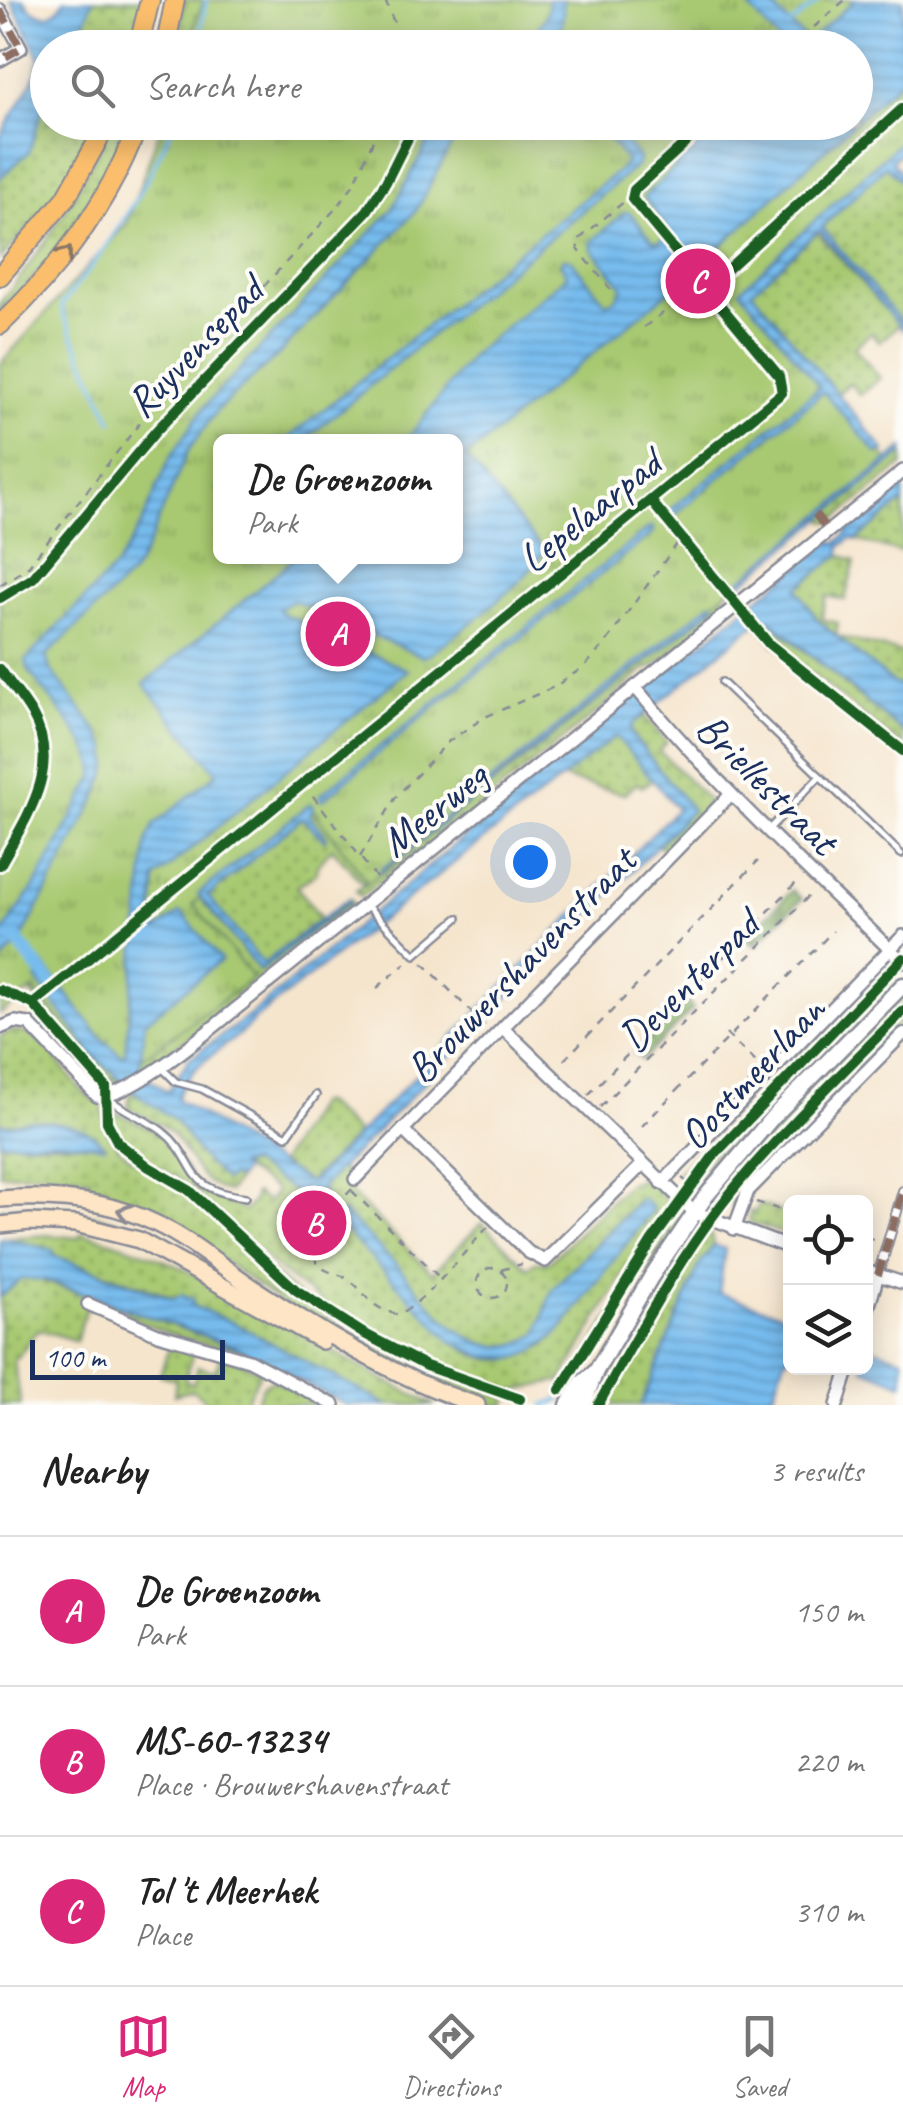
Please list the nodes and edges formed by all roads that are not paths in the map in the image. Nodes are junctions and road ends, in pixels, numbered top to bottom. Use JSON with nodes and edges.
{"nodes":[{"id":1,"x":150,"y":0,"type":"edge"},
{"id":2,"x":175,"y":0,"type":"edge"},
{"id":3,"x":0,"y":10,"type":"edge"},
{"id":4,"x":142,"y":30,"type":"edge"},
{"id":5,"x":169,"y":30,"type":"edge"},
{"id":6,"x":0,"y":60,"type":"edge"},
{"id":7,"x":98,"y":140,"type":"edge"},
{"id":8,"x":131,"y":140,"type":"edge"},
{"id":9,"x":0,"y":276,"type":"edge"},
{"id":10,"x":0,"y":325,"type":"edge"},
{"id":11,"x":903,"y":470,"type":"edge"},
{"id":12,"x":722,"y":682,"type":"dead end"},
{"id":13,"x":637,"y":689,"type":"junction"},
{"id":14,"x":820,"y":776,"type":"junction"},
{"id":15,"x":731,"y":794,"type":"junction"},
{"id":16,"x":768,"y":830,"type":"junction"},
{"id":17,"x":901,"y":854,"type":"edge"},
{"id":18,"x":368,"y":908,"type":"junction"},
{"id":19,"x":458,"y":918,"type":"dead end"},
{"id":20,"x":903,"y":936,"type":"edge"},
{"id":21,"x":890,"y":950,"type":"junction"},
{"id":22,"x":903,"y":962,"type":"edge"},
{"id":23,"x":903,"y":985,"type":"edge"},
{"id":24,"x":0,"y":1028,"type":"edge"},
{"id":25,"x":503,"y":1028,"type":"junction"},
{"id":26,"x":903,"y":1034,"type":"edge"},
{"id":27,"x":156,"y":1070,"type":"junction"},
{"id":28,"x":316,"y":1095,"type":"dead end"},
{"id":29,"x":107,"y":1098,"type":"junction"},
{"id":30,"x":402,"y":1130,"type":"junction"},
{"id":31,"x":642,"y":1164,"type":"junction"},
{"id":32,"x":662,"y":1183,"type":"junction"},
{"id":33,"x":353,"y":1184,"type":"road end"},
{"id":34,"x":903,"y":1191,"type":"edge"},
{"id":35,"x":246,"y":1198,"type":"dead end"},
{"id":36,"x":0,"y":1199,"type":"edge"},
{"id":37,"x":694,"y":1212,"type":"junction"},
{"id":38,"x":0,"y":1225,"type":"edge"},
{"id":39,"x":734,"y":1229,"type":"junction"},
{"id":40,"x":783,"y":1246,"type":"edge"},
{"id":41,"x":873,"y":1272,"type":"edge"},
{"id":42,"x":873,"y":1273,"type":"edge"},
{"id":43,"x":903,"y":1283,"type":"edge"},
{"id":44,"x":88,"y":1304,"type":"dead end"},
{"id":45,"x":596,"y":1372,"type":"junction"},
{"id":46,"x":847,"y":1375,"type":"edge"},
{"id":47,"x":334,"y":1405,"type":"edge"},
{"id":48,"x":446,"y":1405,"type":"edge"},
{"id":49,"x":477,"y":1405,"type":"edge"},
{"id":50,"x":568,"y":1405,"type":"edge"},
{"id":51,"x":583,"y":1405,"type":"edge"},
{"id":52,"x":838,"y":1405,"type":"edge"}],
"edges":[{"from":1,"to":4,"type":"main road"},
{"from":2,"to":5,"type":"main road"},
{"from":3,"to":6,"type":"street"},
{"from":7,"to":9,"type":"main road"},
{"from":10,"to":8,"type":"main road","one_way":true},
{"from":11,"to":13,"type":"street","name":"Meerweg"},
{"from":12,"to":14,"type":"lane"},
{"from":13,"to":15,"type":"street","name":"Briellestraat"},
{"from":13,"to":18,"type":"street","name":"Meerweg"},
{"from":14,"to":16,"type":"lane"},
{"from":14,"to":17,"type":"lane"},
{"from":15,"to":16,"type":"street","name":"Briellestraat"},
{"from":15,"to":25,"type":"street","name":"Brouwershavenstraat"},
{"from":16,"to":21,"type":"street","name":"Briellestraat"},
{"from":18,"to":19,"type":"lane"},
{"from":18,"to":27,"type":"street","name":"Meerweg"},
{"from":20,"to":21,"type":"street"},
{"from":21,"to":22,"type":"street","name":"Briellestraat"},
{"from":21,"to":32,"type":"street"},
{"from":23,"to":37,"type":"street","name":"Oostmeerlaan"},
{"from":24,"to":29,"type":"street"},
{"from":25,"to":30,"type":"street","name":"Brouwershavenstraat"},
{"from":25,"to":31,"type":"street"},
{"from":26,"to":39,"type":"street","name":"Oostmeerlaan"},
{"from":27,"to":28,"type":"lane"},
{"from":27,"to":29,"type":"street","name":"Meerweg"},
{"from":29,"to":35,"type":"lane"},
{"from":30,"to":31,"type":"street"},
{"from":30,"to":33,"type":"street","name":"Brouwershavenstraat"},
{"from":31,"to":32,"type":"street"},
{"from":32,"to":37,"type":"street"},
{"from":34,"to":41,"type":"street"},
{"from":49,"to":36,"type":"main road","one_way":true},
{"from":37,"to":39,"type":"street"},
{"from":37,"to":45,"type":"street","name":"Oostmeerlaan"},
{"from":38,"to":48,"type":"main road"},
{"from":39,"to":40,"type":"street"},
{"from":42,"to":43,"type":"street"},
{"from":44,"to":47,"type":"street"},
{"from":45,"to":50,"type":"street","name":"Oostmeerlaan"},
{"from":45,"to":51,"type":"street","name":"Oostmeerlaan"},
{"from":46,"to":52,"type":"street"}]}
